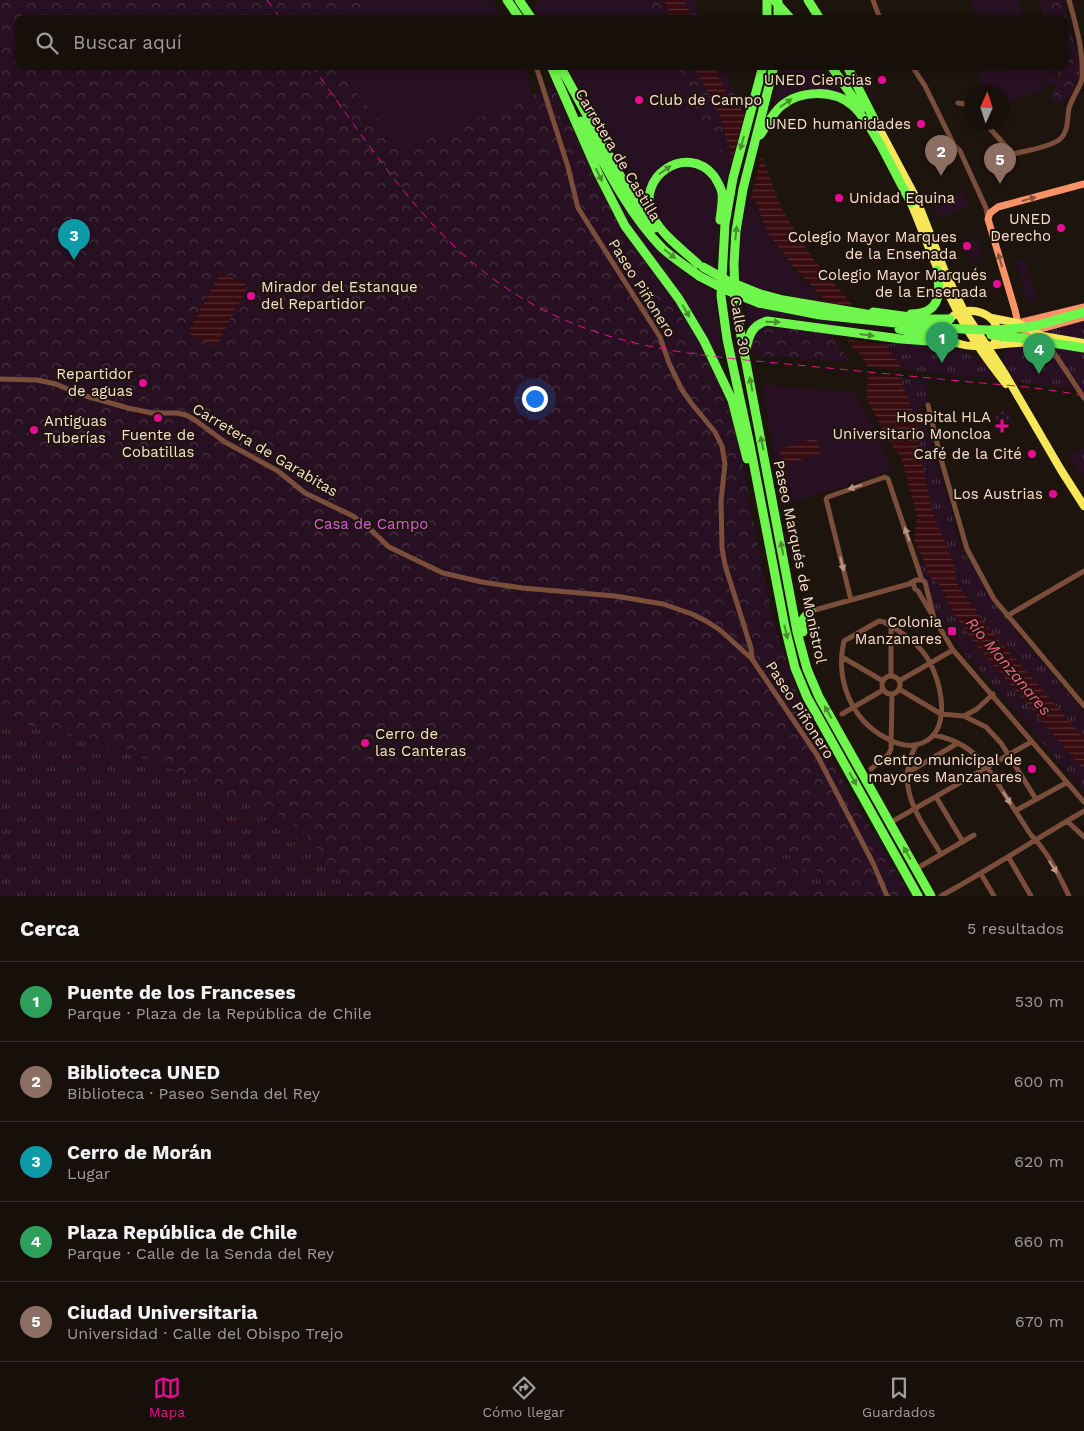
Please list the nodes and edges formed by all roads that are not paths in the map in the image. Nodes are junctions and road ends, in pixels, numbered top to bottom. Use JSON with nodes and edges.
{"nodes":[{"id":1,"x":507,"y":0,"type":"edge"},
{"id":2,"x":519,"y":0,"type":"edge"},
{"id":3,"x":767,"y":0,"type":"edge"},
{"id":4,"x":776,"y":0,"type":"edge"},
{"id":5,"x":808,"y":0,"type":"edge"},
{"id":6,"x":873,"y":0,"type":"edge"},
{"id":7,"x":1069,"y":0,"type":"edge"},
{"id":8,"x":517,"y":15,"type":"edge"},
{"id":9,"x":529,"y":15,"type":"edge"},
{"id":10,"x":767,"y":15,"type":"edge"},
{"id":11,"x":778,"y":15,"type":"edge"},
{"id":12,"x":788,"y":15,"type":"edge"},
{"id":13,"x":817,"y":15,"type":"edge"},
{"id":14,"x":879,"y":15,"type":"edge"},
{"id":15,"x":537,"y":70,"type":"edge"},
{"id":16,"x":553,"y":70,"type":"edge"},
{"id":17,"x":553,"y":70,"type":"edge"},
{"id":18,"x":562,"y":70,"type":"edge"},
{"id":19,"x":762,"y":70,"type":"edge"},
{"id":20,"x":773,"y":70,"type":"edge"},
{"id":21,"x":834,"y":70,"type":"edge"},
{"id":22,"x":849,"y":70,"type":"edge"},
{"id":23,"x":915,"y":70,"type":"edge"},
{"id":24,"x":958,"y":103,"type":"dead end"},
{"id":25,"x":964,"y":104,"type":"edge"},
{"id":26,"x":873,"y":117,"type":"joint"},
{"id":27,"x":991,"y":130,"type":"edge"},
{"id":28,"x":756,"y":141,"type":"junction"},
{"id":29,"x":880,"y":144,"type":"junction"},
{"id":30,"x":1084,"y":184,"type":"edge"},
{"id":31,"x":911,"y":204,"type":"joint"},
{"id":32,"x":984,"y":205,"type":"junction"},
{"id":33,"x":998,"y":208,"type":"junction"},
{"id":34,"x":988,"y":220,"type":"junction"},
{"id":35,"x":700,"y":269,"type":"junction"},
{"id":36,"x":937,"y":270,"type":"junction"},
{"id":37,"x":720,"y":296,"type":"junction"},
{"id":38,"x":1084,"y":307,"type":"edge"},
{"id":39,"x":818,"y":310,"type":"junction"},
{"id":40,"x":844,"y":310,"type":"junction"},
{"id":41,"x":961,"y":312,"type":"junction"},
{"id":42,"x":1084,"y":312,"type":"edge"},
{"id":43,"x":894,"y":315,"type":"junction"},
{"id":44,"x":1084,"y":317,"type":"edge"},
{"id":45,"x":992,"y":318,"type":"junction"},
{"id":46,"x":852,"y":319,"type":"junction"},
{"id":47,"x":950,"y":319,"type":"junction"},
{"id":48,"x":1018,"y":323,"type":"junction"},
{"id":49,"x":923,"y":325,"type":"junction"},
{"id":50,"x":944,"y":328,"type":"junction"},
{"id":51,"x":1033,"y":332,"type":"junction"},
{"id":52,"x":952,"y":341,"type":"junction"},
{"id":53,"x":1007,"y":342,"type":"junction"},
{"id":54,"x":1084,"y":343,"type":"edge"},
{"id":55,"x":991,"y":345,"type":"junction"},
{"id":56,"x":979,"y":346,"type":"junction"},
{"id":57,"x":1051,"y":347,"type":"junction"},
{"id":58,"x":1084,"y":348,"type":"edge"},
{"id":59,"x":1084,"y":352,"type":"edge"},
{"id":60,"x":745,"y":354,"type":"junction"},
{"id":61,"x":0,"y":379,"type":"edge"},
{"id":62,"x":1084,"y":398,"type":"edge"},
{"id":63,"x":1024,"y":404,"type":"junction"},
{"id":64,"x":928,"y":405,"type":"dead end"},
{"id":65,"x":1084,"y":506,"type":"edge"},
{"id":66,"x":766,"y":531,"type":"junction"},
{"id":67,"x":1084,"y":570,"type":"edge"},
{"id":68,"x":922,"y":580,"type":"junction"},
{"id":69,"x":914,"y":583,"type":"junction"},
{"id":70,"x":925,"y":587,"type":"junction"},
{"id":71,"x":918,"y":591,"type":"junction"},
{"id":72,"x":791,"y":596,"type":"junction"},
{"id":73,"x":851,"y":600,"type":"junction"},
{"id":74,"x":811,"y":611,"type":"junction"},
{"id":75,"x":1007,"y":616,"type":"junction"},
{"id":76,"x":935,"y":622,"type":"junction"},
{"id":77,"x":891,"y":626,"type":"junction"},
{"id":78,"x":953,"y":650,"type":"junction"},
{"id":79,"x":842,"y":657,"type":"junction"},
{"id":80,"x":752,"y":659,"type":"junction"},
{"id":81,"x":930,"y":662,"type":"junction"},
{"id":82,"x":807,"y":669,"type":"junction"},
{"id":83,"x":891,"y":676,"type":"junction"},
{"id":84,"x":883,"y":681,"type":"junction"},
{"id":85,"x":899,"y":681,"type":"junction"},
{"id":86,"x":900,"y":689,"type":"junction"},
{"id":87,"x":883,"y":690,"type":"junction"},
{"id":88,"x":993,"y":694,"type":"junction"},
{"id":89,"x":892,"y":695,"type":"junction"},
{"id":90,"x":1084,"y":706,"type":"edge"},
{"id":91,"x":853,"y":708,"type":"junction"},
{"id":92,"x":842,"y":714,"type":"dead end"},
{"id":93,"x":941,"y":714,"type":"junction"},
{"id":94,"x":964,"y":716,"type":"junction"},
{"id":95,"x":933,"y":735,"type":"junction"},
{"id":96,"x":892,"y":741,"type":"junction"},
{"id":97,"x":1031,"y":742,"type":"junction"},
{"id":98,"x":958,"y":743,"type":"junction"},
{"id":99,"x":916,"y":745,"type":"junction"},
{"id":100,"x":1008,"y":755,"type":"junction"},
{"id":101,"x":987,"y":767,"type":"junction"},
{"id":102,"x":871,"y":769,"type":"dead end"},
{"id":103,"x":907,"y":773,"type":"junction"},
{"id":104,"x":1066,"y":783,"type":"junction"},
{"id":105,"x":936,"y":796,"type":"junction"},
{"id":106,"x":1036,"y":799,"type":"junction"},
{"id":107,"x":1084,"y":802,"type":"edge"},
{"id":108,"x":914,"y":809,"type":"junction"},
{"id":109,"x":1015,"y":811,"type":"junction"},
{"id":110,"x":1084,"y":811,"type":"edge"},
{"id":111,"x":895,"y":820,"type":"dead end"},
{"id":112,"x":1067,"y":821,"type":"junction"},
{"id":113,"x":974,"y":835,"type":"dead end"},
{"id":114,"x":1084,"y":837,"type":"edge"},
{"id":115,"x":1035,"y":839,"type":"junction"},
{"id":116,"x":963,"y":842,"type":"junction"},
{"id":117,"x":941,"y":854,"type":"junction"},
{"id":118,"x":1009,"y":858,"type":"junction"},
{"id":119,"x":921,"y":866,"type":"dead end"},
{"id":120,"x":981,"y":874,"type":"junction"},
{"id":121,"x":887,"y":896,"type":"edge"},
{"id":122,"x":918,"y":896,"type":"edge"},
{"id":123,"x":931,"y":896,"type":"edge"},
{"id":124,"x":941,"y":896,"type":"edge"},
{"id":125,"x":994,"y":896,"type":"edge"},
{"id":126,"x":1031,"y":896,"type":"edge"},
{"id":127,"x":1069,"y":896,"type":"edge"}],
"edges":[{"from":1,"to":8,"type":"highway"},
{"from":2,"to":9,"type":"highway"},
{"from":3,"to":10,"type":"highway"},
{"from":4,"to":11,"type":"highway"},
{"from":4,"to":12,"type":"highway","bridge":true},
{"from":5,"to":13,"type":"highway"},
{"from":6,"to":14,"type":"street"},
{"from":7,"to":27,"type":"street"},
{"from":15,"to":80,"type":"street","name":"Paseo Piñonero"},
{"from":16,"to":35,"type":"highway","name":"Carretera de Castilla","one_way":true},
{"from":17,"to":66,"type":"highway","one_way":true},
{"from":18,"to":35,"type":"highway","name":"Carretera de Castilla"},
{"from":19,"to":37,"type":"highway","name":"Calle 30","one_way":true},
{"from":20,"to":28,"type":"highway","name":"Calle 30"},
{"from":21,"to":29,"type":"highway"},
{"from":22,"to":26,"type":"highway"},
{"from":23,"to":32,"type":"street"},
{"from":24,"to":25,"type":"street"},
{"from":26,"to":41,"type":"main road"},
{"from":28,"to":29,"type":"highway","one_way":true},
{"from":60,"to":28,"type":"highway","name":"Calle 30","one_way":true},
{"from":29,"to":31,"type":"highway"},
{"from":33,"to":30,"type":"street","one_way":true},
{"from":31,"to":36,"type":"main road"},
{"from":32,"to":33,"type":"street"},
{"from":32,"to":34,"type":"street"},
{"from":33,"to":34,"type":"street"},
{"from":48,"to":34,"type":"street","one_way":true},
{"from":35,"to":37,"type":"highway","one_way":true},
{"from":35,"to":39,"type":"highway","name":"Carretera de Castilla","bridge":true},
{"from":36,"to":41,"type":"main road"},
{"from":36,"to":43,"type":"highway"},
{"from":37,"to":66,"type":"highway","name":"Calle 30"},
{"from":38,"to":48,"type":"street"},
{"from":39,"to":40,"type":"highway","name":"Carretera de Castilla"},
{"from":39,"to":46,"type":"highway","name":"Carretera de Castilla"},
{"from":40,"to":43,"type":"highway"},
{"from":40,"to":49,"type":"highway","name":"Carretera de Castilla"},
{"from":41,"to":45,"type":"main road"},
{"from":41,"to":47,"type":"main road"},
{"from":41,"to":55,"type":"main road"},
{"from":41,"to":56,"type":"main road"},
{"from":42,"to":50,"type":"highway","bridge":true},
{"from":43,"to":47,"type":"highway"},
{"from":44,"to":51,"type":"street"},
{"from":45,"to":48,"type":"main road"},
{"from":45,"to":55,"type":"main road"},
{"from":46,"to":49,"type":"highway","name":"Carretera de Castilla"},
{"from":46,"to":52,"type":"highway"},
{"from":47,"to":52,"type":"main road"},
{"from":48,"to":51,"type":"main road"},
{"from":48,"to":53,"type":"street"},
{"from":49,"to":50,"type":"highway","name":"Carretera de Castilla"},
{"from":50,"to":58,"type":"highway","bridge":true},
{"from":51,"to":53,"type":"street"},
{"from":51,"to":54,"type":"main road"},
{"from":52,"to":56,"type":"main road"},
{"from":60,"to":52,"type":"highway","one_way":true},
{"from":53,"to":55,"type":"main road"},
{"from":53,"to":57,"type":"main road"},
{"from":55,"to":56,"type":"main road"},
{"from":55,"to":63,"type":"main road"},
{"from":56,"to":63,"type":"main road"},
{"from":57,"to":59,"type":"main road"},
{"from":57,"to":62,"type":"street"},
{"from":72,"to":60,"type":"highway","name":"Paseo Marqués de Monistrol","one_way":true},
{"from":61,"to":80,"type":"street","name":"Carretera de Garabitas"},
{"from":63,"to":65,"type":"main road"},
{"from":64,"to":75,"type":"street"},
{"from":66,"to":122,"type":"highway","name":"Paseo Marqués de Monistrol","one_way":true},
{"from":67,"to":75,"type":"street"},
{"from":68,"to":69,"type":"street"},
{"from":68,"to":70,"type":"street"},
{"from":68,"to":73,"type":"street","one_way":true},
{"from":69,"to":71,"type":"street"},
{"from":69,"to":73,"type":"street"},
{"from":70,"to":71,"type":"street"},
{"from":70,"to":76,"type":"street"},
{"from":71,"to":76,"type":"street"},
{"from":72,"to":74,"type":"highway"},
{"from":72,"to":82,"type":"highway","name":"Paseo Marqués de Monistrol"},
{"from":73,"to":74,"type":"street"},
{"from":74,"to":82,"type":"highway"},
{"from":75,"to":90,"type":"street"},
{"from":76,"to":78,"type":"street"},
{"from":77,"to":79,"type":"street"},
{"from":77,"to":81,"type":"street"},
{"from":77,"to":83,"type":"street"},
{"from":78,"to":81,"type":"street"},
{"from":78,"to":88,"type":"street"},
{"from":79,"to":84,"type":"street"},
{"from":79,"to":91,"type":"street"},
{"from":80,"to":121,"type":"street","name":"Paseo Piñonero"},
{"from":81,"to":85,"type":"street"},
{"from":81,"to":93,"type":"street"},
{"from":123,"to":82,"type":"highway","name":"Paseo Marqués de Monistrol","one_way":true},
{"from":83,"to":84,"type":"street"},
{"from":83,"to":85,"type":"street"},
{"from":84,"to":87,"type":"street"},
{"from":85,"to":86,"type":"street"},
{"from":86,"to":89,"type":"street"},
{"from":86,"to":93,"type":"street"},
{"from":87,"to":89,"type":"street"},
{"from":87,"to":91,"type":"street"},
{"from":88,"to":94,"type":"street"},
{"from":88,"to":97,"type":"street"},
{"from":89,"to":96,"type":"street"},
{"from":91,"to":92,"type":"street"},
{"from":91,"to":96,"type":"street"},
{"from":93,"to":94,"type":"street"},
{"from":93,"to":95,"type":"street"},
{"from":94,"to":100,"type":"street"},
{"from":95,"to":98,"type":"street"},
{"from":95,"to":99,"type":"street"},
{"from":96,"to":99,"type":"street"},
{"from":96,"to":102,"type":"street"},
{"from":97,"to":100,"type":"street"},
{"from":97,"to":104,"type":"street"},
{"from":98,"to":101,"type":"street"},
{"from":98,"to":103,"type":"street"},
{"from":99,"to":103,"type":"street"},
{"from":100,"to":101,"type":"street"},
{"from":100,"to":106,"type":"street"},
{"from":101,"to":105,"type":"street"},
{"from":101,"to":109,"type":"street","one_way":true},
{"from":103,"to":108,"type":"street"},
{"from":104,"to":106,"type":"street"},
{"from":104,"to":107,"type":"street"},
{"from":105,"to":108,"type":"street"},
{"from":105,"to":116,"type":"street"},
{"from":106,"to":109,"type":"street"},
{"from":108,"to":111,"type":"street"},
{"from":108,"to":117,"type":"street"},
{"from":109,"to":115,"type":"street"},
{"from":110,"to":112,"type":"street"},
{"from":112,"to":114,"type":"street"},
{"from":112,"to":115,"type":"street"},
{"from":113,"to":116,"type":"street"},
{"from":115,"to":118,"type":"street"},
{"from":115,"to":127,"type":"street","one_way":true},
{"from":116,"to":117,"type":"street"},
{"from":117,"to":119,"type":"street"},
{"from":118,"to":120,"type":"street"},
{"from":118,"to":126,"type":"street"},
{"from":120,"to":124,"type":"street"},
{"from":120,"to":125,"type":"street"}]}
